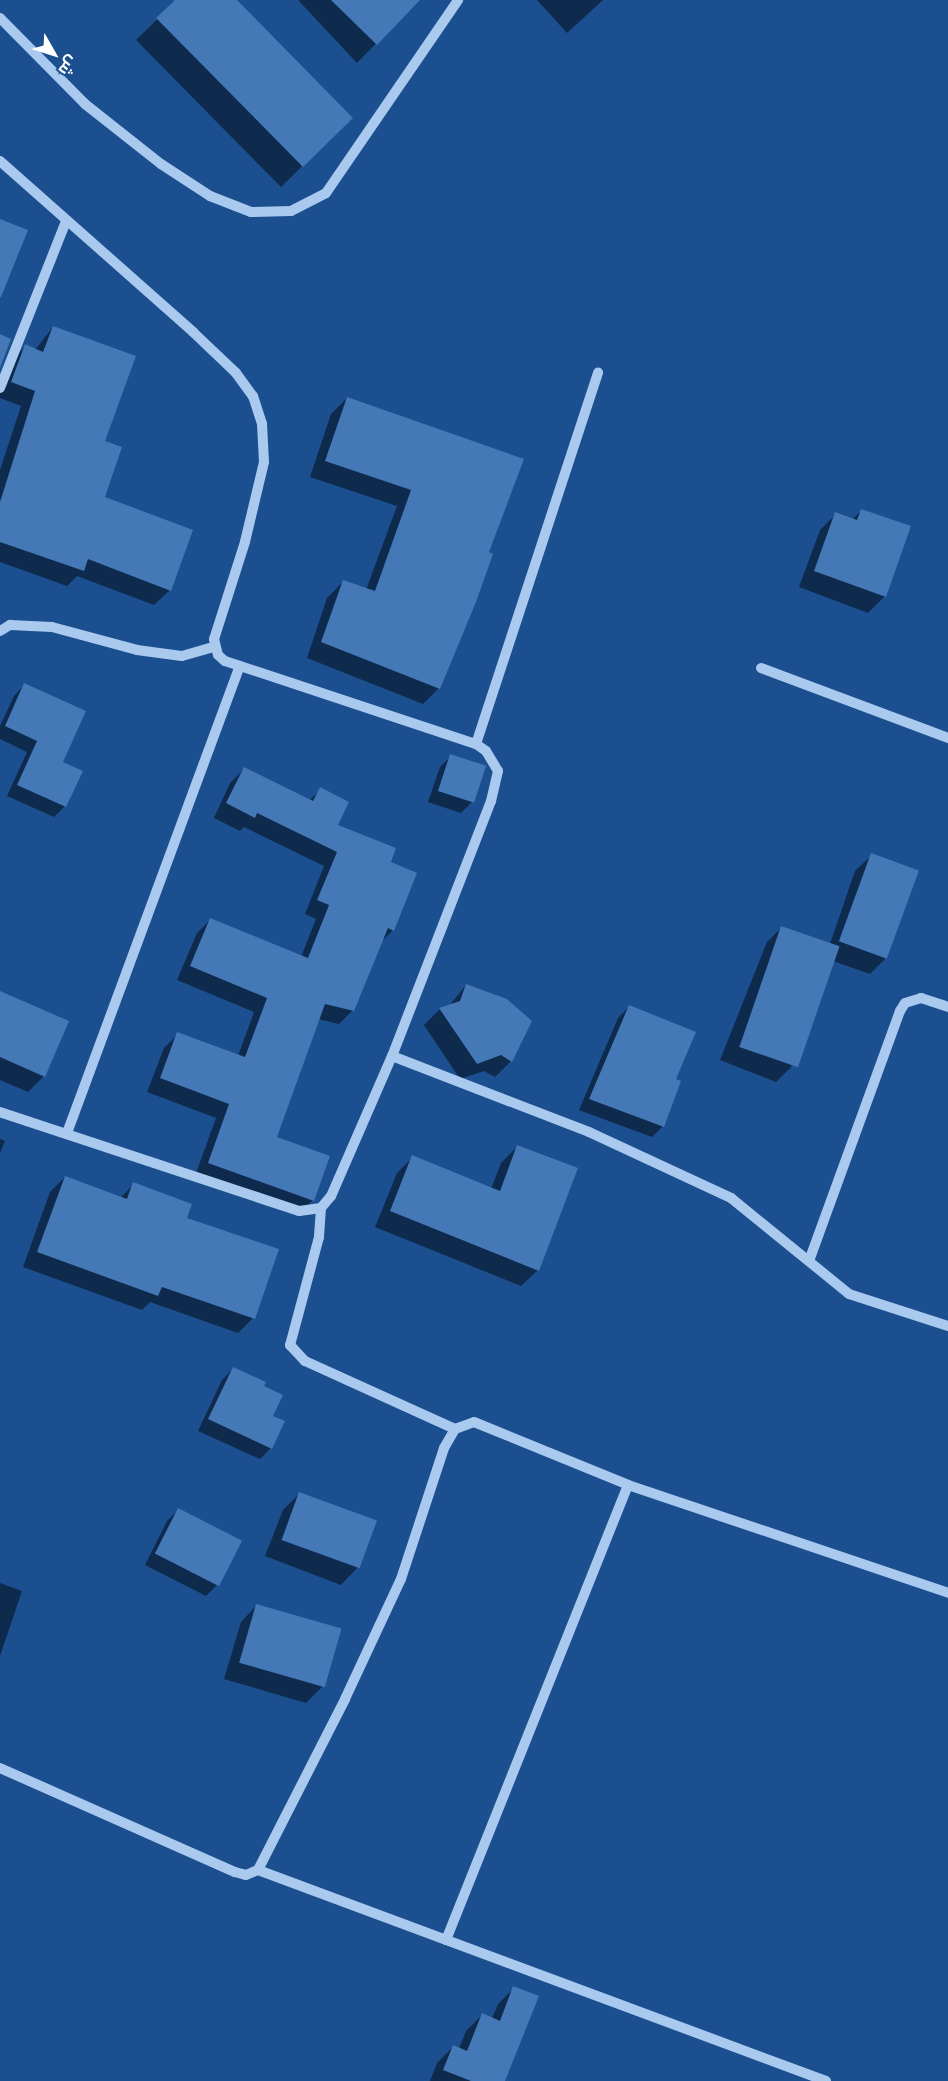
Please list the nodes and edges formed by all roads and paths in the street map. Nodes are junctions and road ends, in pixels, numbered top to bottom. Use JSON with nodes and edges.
{"nodes":[{"id":1,"x":458,"y":0,"type":"edge"},
{"id":2,"x":0,"y":18,"type":"edge"},
{"id":3,"x":0,"y":161,"type":"edge"},
{"id":4,"x":66,"y":221,"type":"junction"},
{"id":5,"x":598,"y":372,"type":"dead end"},
{"id":6,"x":0,"y":388,"type":"edge"},
{"id":7,"x":0,"y":631,"type":"edge"},
{"id":8,"x":213,"y":647,"type":"junction"},
{"id":9,"x":240,"y":666,"type":"junction"},
{"id":10,"x":761,"y":668,"type":"dead end"},
{"id":11,"x":948,"y":738,"type":"edge"},
{"id":12,"x":476,"y":744,"type":"junction"},
{"id":13,"x":948,"y":1007,"type":"edge"},
{"id":14,"x":392,"y":1056,"type":"junction"},
{"id":15,"x":0,"y":1112,"type":"edge"},
{"id":16,"x":67,"y":1133,"type":"junction"},
{"id":17,"x":321,"y":1208,"type":"junction"},
{"id":18,"x":808,"y":1261,"type":"junction"},
{"id":19,"x":948,"y":1326,"type":"edge"},
{"id":20,"x":455,"y":1429,"type":"junction"},
{"id":21,"x":628,"y":1485,"type":"junction"},
{"id":22,"x":948,"y":1593,"type":"edge"},
{"id":23,"x":0,"y":1768,"type":"edge"},
{"id":24,"x":258,"y":1870,"type":"junction"},
{"id":25,"x":446,"y":1940,"type":"junction"},
{"id":26,"x":826,"y":2081,"type":"edge"}],
"edges":[{"from":1,"to":2,"type":"street"},
{"from":3,"to":4,"type":"street"},
{"from":4,"to":6,"type":"street"},
{"from":4,"to":8,"type":"street"},
{"from":5,"to":12,"type":"street"},
{"from":7,"to":8,"type":"street"},
{"from":8,"to":9,"type":"street"},
{"from":9,"to":12,"type":"street"},
{"from":9,"to":16,"type":"street"},
{"from":10,"to":11,"type":"street"},
{"from":12,"to":14,"type":"street"},
{"from":13,"to":18,"type":"street"},
{"from":14,"to":17,"type":"street"},
{"from":14,"to":18,"type":"street"},
{"from":15,"to":16,"type":"street"},
{"from":16,"to":17,"type":"street"},
{"from":17,"to":20,"type":"street"},
{"from":18,"to":19,"type":"street"},
{"from":20,"to":21,"type":"street"},
{"from":20,"to":24,"type":"street"},
{"from":21,"to":22,"type":"street"},
{"from":21,"to":25,"type":"street"},
{"from":23,"to":24,"type":"street"},
{"from":24,"to":25,"type":"street"},
{"from":25,"to":26,"type":"street"}]}
